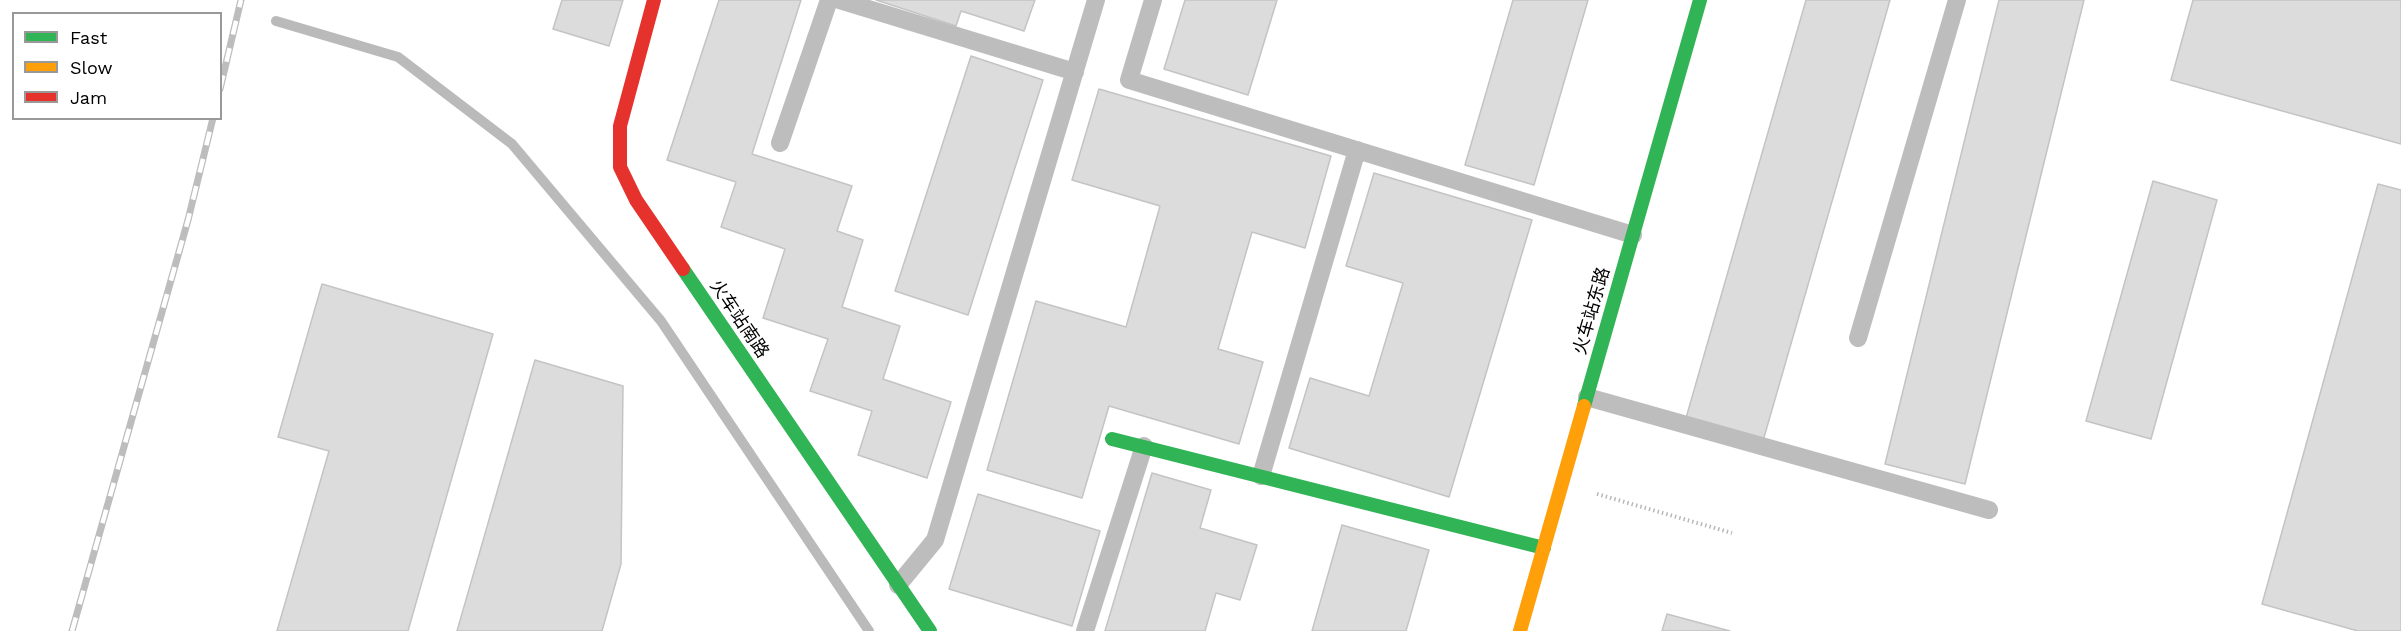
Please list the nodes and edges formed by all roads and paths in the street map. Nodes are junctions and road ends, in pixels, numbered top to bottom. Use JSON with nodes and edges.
{"nodes":[{"id":1,"x":654,"y":0,"type":"edge"},
{"id":2,"x":830,"y":0,"type":"edge"},
{"id":3,"x":839,"y":0,"type":"edge"},
{"id":4,"x":1096,"y":0,"type":"edge"},
{"id":5,"x":1153,"y":0,"type":"edge"},
{"id":6,"x":1700,"y":0,"type":"edge"},
{"id":7,"x":1957,"y":0,"type":"edge"},
{"id":8,"x":1075,"y":72,"type":"junction"},
{"id":9,"x":780,"y":143,"type":"dead end"},
{"id":10,"x":1357,"y":150,"type":"junction"},
{"id":11,"x":1633,"y":234,"type":"junction"},
{"id":12,"x":1858,"y":338,"type":"dead end"},
{"id":13,"x":1587,"y":397,"type":"junction"},
{"id":14,"x":1112,"y":439,"type":"dead end"},
{"id":15,"x":1144,"y":446,"type":"junction"},
{"id":16,"x":1261,"y":476,"type":"junction"},
{"id":17,"x":1598,"y":495,"type":"dead end"},
{"id":18,"x":1989,"y":510,"type":"dead end"},
{"id":19,"x":1732,"y":532,"type":"dead end"},
{"id":20,"x":1544,"y":548,"type":"junction"},
{"id":21,"x":898,"y":585,"type":"junction"},
{"id":22,"x":930,"y":631,"type":"edge"},
{"id":23,"x":1085,"y":631,"type":"edge"},
{"id":24,"x":1520,"y":631,"type":"edge"}],
"edges":[{"from":1,"to":21,"type":"street","name":"火车站南路"},
{"from":2,"to":9,"type":"lane"},
{"from":3,"to":8,"type":"lane"},
{"from":4,"to":8,"type":"lane"},
{"from":5,"to":10,"type":"lane"},
{"from":6,"to":11,"type":"street","name":"火车站东路"},
{"from":7,"to":12,"type":"lane"},
{"from":8,"to":21,"type":"lane"},
{"from":10,"to":11,"type":"lane"},
{"from":10,"to":16,"type":"lane"},
{"from":11,"to":13,"type":"street","name":"火车站东路"},
{"from":13,"to":18,"type":"lane"},
{"from":13,"to":20,"type":"street","name":"火车站东路"},
{"from":14,"to":15,"type":"street"},
{"from":15,"to":16,"type":"street"},
{"from":15,"to":23,"type":"lane"},
{"from":16,"to":20,"type":"street"},
{"from":17,"to":19,"type":"path"},
{"from":20,"to":24,"type":"street","name":"火车站东路"},
{"from":21,"to":22,"type":"street","name":"火车站南路"}]}
